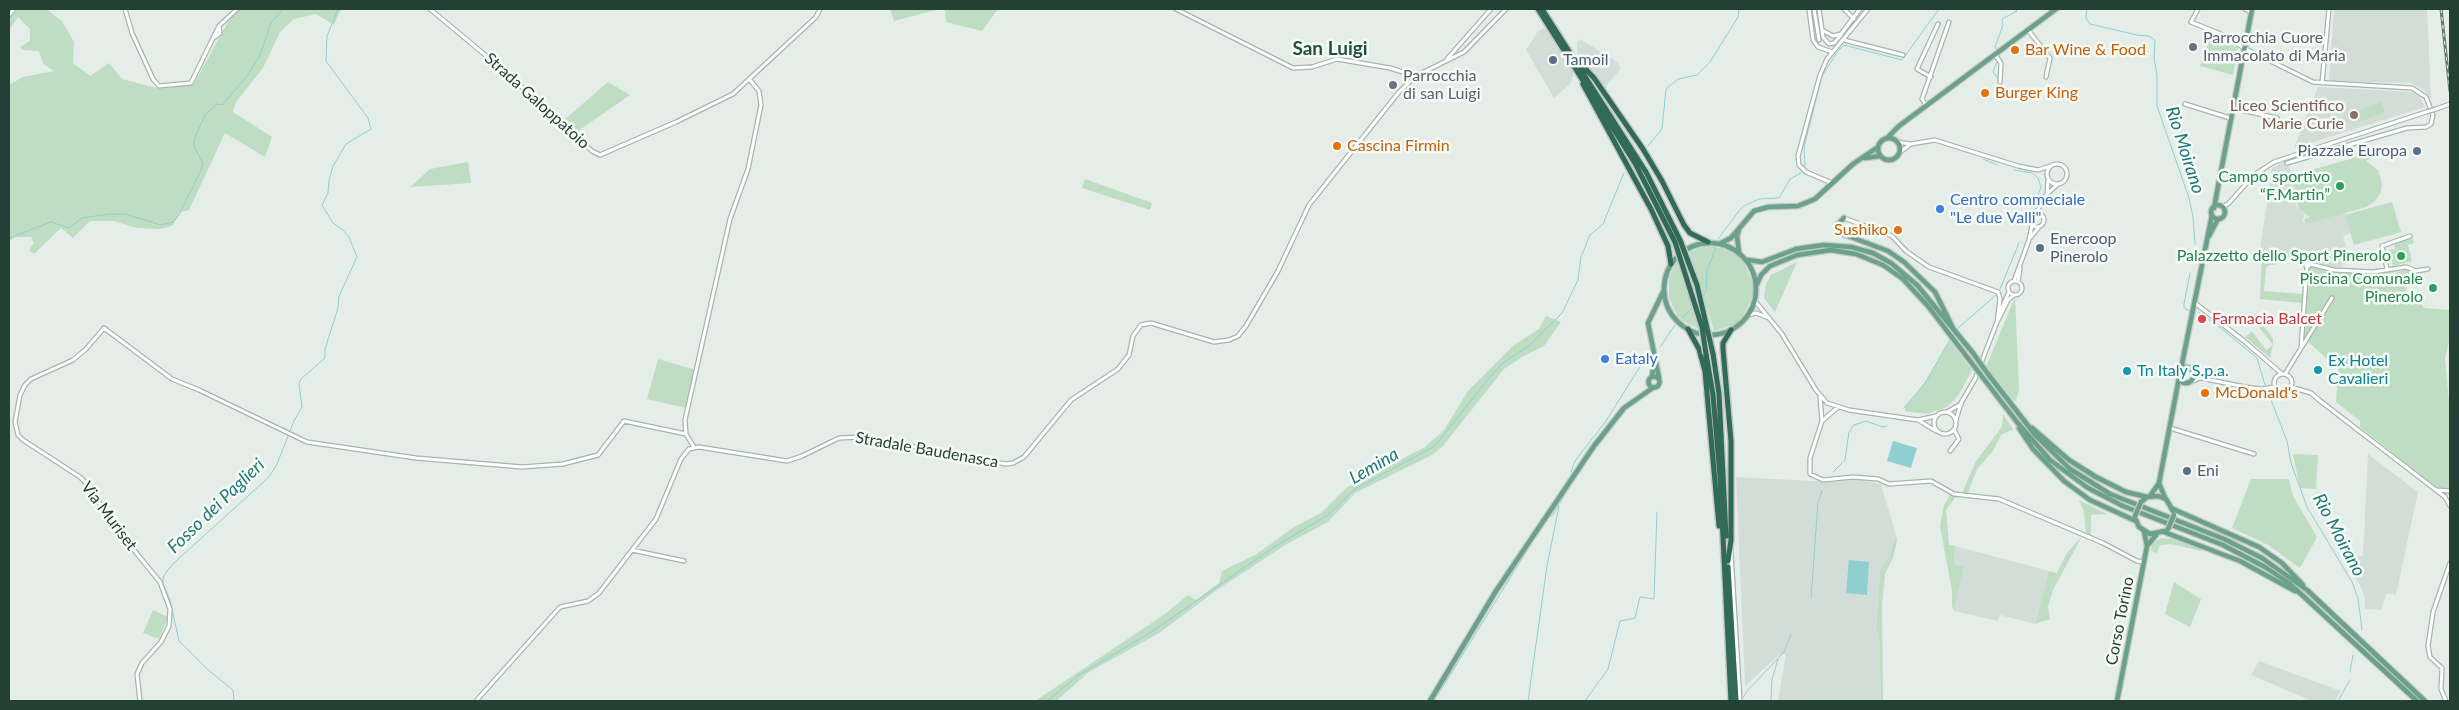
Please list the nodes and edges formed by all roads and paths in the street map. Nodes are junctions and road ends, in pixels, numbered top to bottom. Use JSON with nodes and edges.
{"nodes":[{"id":1,"x":14,"y":9,"type":"edge"},
{"id":2,"x":125,"y":9,"type":"edge"},
{"id":3,"x":237,"y":9,"type":"edge"},
{"id":4,"x":430,"y":9,"type":"edge"},
{"id":5,"x":820,"y":9,"type":"edge"},
{"id":6,"x":1176,"y":9,"type":"edge"},
{"id":7,"x":1491,"y":9,"type":"edge"},
{"id":8,"x":1506,"y":9,"type":"edge"},
{"id":9,"x":1538,"y":9,"type":"edge"},
{"id":10,"x":1542,"y":9,"type":"edge"},
{"id":11,"x":1808,"y":9,"type":"edge"},
{"id":12,"x":1814,"y":9,"type":"edge"},
{"id":13,"x":1819,"y":9,"type":"edge"},
{"id":14,"x":1844,"y":9,"type":"edge"},
{"id":15,"x":1860,"y":9,"type":"edge"},
{"id":16,"x":1868,"y":9,"type":"edge"},
{"id":17,"x":2056,"y":9,"type":"edge"},
{"id":18,"x":2198,"y":9,"type":"edge"},
{"id":19,"x":2245,"y":9,"type":"edge"},
{"id":20,"x":2329,"y":9,"type":"edge"},
{"id":21,"x":2252,"y":11,"type":"edge"},
{"id":22,"x":9,"y":15,"type":"edge"},
{"id":23,"x":1854,"y":19,"type":"junction"},
{"id":24,"x":1949,"y":22,"type":"dead end"},
{"id":25,"x":1938,"y":24,"type":"dead end"},
{"id":26,"x":1822,"y":30,"type":"junction"},
{"id":27,"x":2028,"y":30,"type":"junction"},
{"id":28,"x":1841,"y":34,"type":"junction"},
{"id":29,"x":1819,"y":40,"type":"dead end"},
{"id":30,"x":1844,"y":40,"type":"junction"},
{"id":31,"x":2244,"y":48,"type":"junction"},
{"id":32,"x":1832,"y":52,"type":"junction"},
{"id":33,"x":1998,"y":54,"type":"junction"},
{"id":34,"x":1903,"y":55,"type":"dead end"},
{"id":35,"x":1574,"y":58,"type":"junction"},
{"id":36,"x":1446,"y":60,"type":"junction"},
{"id":37,"x":1578,"y":72,"type":"junction"},
{"id":38,"x":1416,"y":76,"type":"junction"},
{"id":39,"x":1931,"y":77,"type":"junction"},
{"id":40,"x":2046,"y":77,"type":"dead end"},
{"id":41,"x":750,"y":80,"type":"junction"},
{"id":42,"x":2000,"y":82,"type":"dead end"},
{"id":43,"x":2322,"y":83,"type":"junction"},
{"id":44,"x":2185,"y":104,"type":"dead end"},
{"id":45,"x":2450,"y":104,"type":"edge"},
{"id":46,"x":1927,"y":106,"type":"junction"},
{"id":47,"x":2232,"y":108,"type":"junction"},
{"id":48,"x":2230,"y":118,"type":"junction"},
{"id":49,"x":2277,"y":118,"type":"dead end"},
{"id":50,"x":1899,"y":126,"type":"junction"},
{"id":51,"x":1887,"y":138,"type":"junction"},
{"id":52,"x":1898,"y":142,"type":"junction"},
{"id":53,"x":1911,"y":144,"type":"junction"},
{"id":54,"x":1878,"y":147,"type":"junction"},
{"id":55,"x":1900,"y":152,"type":"junction"},
{"id":56,"x":1880,"y":156,"type":"junction"},
{"id":57,"x":1864,"y":158,"type":"junction"},
{"id":58,"x":2287,"y":163,"type":"dead end"},
{"id":59,"x":2050,"y":166,"type":"junction"},
{"id":60,"x":2038,"y":170,"type":"junction"},
{"id":61,"x":2047,"y":179,"type":"junction"},
{"id":62,"x":1833,"y":183,"type":"junction"},
{"id":63,"x":2058,"y":185,"type":"junction"},
{"id":64,"x":2047,"y":194,"type":"junction"},
{"id":65,"x":2216,"y":196,"type":"junction"},
{"id":66,"x":2043,"y":204,"type":"junction"},
{"id":67,"x":2214,"y":208,"type":"junction"},
{"id":68,"x":2222,"y":208,"type":"junction"},
{"id":69,"x":2035,"y":214,"type":"junction"},
{"id":70,"x":2212,"y":215,"type":"junction"},
{"id":71,"x":2043,"y":217,"type":"junction"},
{"id":72,"x":1844,"y":218,"type":"joint"},
{"id":73,"x":2218,"y":219,"type":"junction"},
{"id":74,"x":2032,"y":225,"type":"junction"},
{"id":75,"x":1740,"y":226,"type":"junction"},
{"id":76,"x":2039,"y":226,"type":"junction"},
{"id":77,"x":2410,"y":236,"type":"dead end"},
{"id":78,"x":2208,"y":239,"type":"junction"},
{"id":79,"x":2029,"y":240,"type":"junction"},
{"id":80,"x":1678,"y":241,"type":"junction"},
{"id":81,"x":1708,"y":242,"type":"junction"},
{"id":82,"x":1721,"y":243,"type":"junction"},
{"id":83,"x":1739,"y":252,"type":"junction"},
{"id":84,"x":1746,"y":259,"type":"junction"},
{"id":85,"x":1671,"y":264,"type":"junction"},
{"id":86,"x":2387,"y":269,"type":"junction"},
{"id":87,"x":2428,"y":269,"type":"dead end"},
{"id":88,"x":2016,"y":282,"type":"junction"},
{"id":89,"x":1757,"y":286,"type":"junction"},
{"id":90,"x":1664,"y":288,"type":"junction"},
{"id":91,"x":2009,"y":292,"type":"junction"},
{"id":92,"x":2015,"y":294,"type":"junction"},
{"id":93,"x":2332,"y":298,"type":"dead end"},
{"id":94,"x":1755,"y":301,"type":"junction"},
{"id":95,"x":2195,"y":303,"type":"junction"},
{"id":96,"x":1670,"y":310,"type":"junction"},
{"id":97,"x":1655,"y":311,"type":"junction"},
{"id":98,"x":1748,"y":315,"type":"junction"},
{"id":99,"x":1772,"y":320,"type":"junction"},
{"id":100,"x":1997,"y":323,"type":"junction"},
{"id":101,"x":1953,"y":329,"type":"junction"},
{"id":102,"x":1688,"y":330,"type":"junction"},
{"id":103,"x":1731,"y":330,"type":"junction"},
{"id":104,"x":2185,"y":351,"type":"junction"},
{"id":105,"x":2300,"y":351,"type":"junction"},
{"id":106,"x":1655,"y":354,"type":"junction"},
{"id":107,"x":2188,"y":368,"type":"junction"},
{"id":108,"x":2272,"y":368,"type":"junction"},
{"id":109,"x":2181,"y":370,"type":"junction"},
{"id":110,"x":2193,"y":373,"type":"junction"},
{"id":111,"x":2284,"y":374,"type":"junction"},
{"id":112,"x":1652,"y":376,"type":"junction"},
{"id":113,"x":1659,"y":378,"type":"junction"},
{"id":114,"x":2178,"y":378,"type":"junction"},
{"id":115,"x":2201,"y":378,"type":"junction"},
{"id":116,"x":2274,"y":379,"type":"junction"},
{"id":117,"x":2188,"y":382,"type":"junction"},
{"id":118,"x":1649,"y":384,"type":"junction"},
{"id":119,"x":1654,"y":387,"type":"junction"},
{"id":120,"x":2274,"y":387,"type":"junction"},
{"id":121,"x":2292,"y":387,"type":"junction"},
{"id":122,"x":2177,"y":392,"type":"junction"},
{"id":123,"x":1820,"y":396,"type":"junction"},
{"id":124,"x":1636,"y":399,"type":"junction"},
{"id":125,"x":1961,"y":403,"type":"junction"},
{"id":126,"x":1837,"y":408,"type":"junction"},
{"id":127,"x":1946,"y":412,"type":"junction"},
{"id":128,"x":1936,"y":416,"type":"junction"},
{"id":129,"x":1918,"y":420,"type":"junction"},
{"id":130,"x":1956,"y":420,"type":"junction"},
{"id":131,"x":2023,"y":420,"type":"junction"},
{"id":132,"x":1822,"y":421,"type":"junction"},
{"id":133,"x":2017,"y":422,"type":"junction"},
{"id":134,"x":2170,"y":428,"type":"junction"},
{"id":135,"x":1936,"y":430,"type":"junction"},
{"id":136,"x":1954,"y":430,"type":"junction"},
{"id":137,"x":686,"y":434,"type":"junction"},
{"id":138,"x":694,"y":447,"type":"junction"},
{"id":139,"x":1950,"y":451,"type":"dead end"},
{"id":140,"x":2254,"y":454,"type":"dead end"},
{"id":141,"x":2159,"y":483,"type":"junction"},
{"id":142,"x":2434,"y":490,"type":"junction"},
{"id":143,"x":2450,"y":491,"type":"edge"},
{"id":144,"x":2149,"y":497,"type":"junction"},
{"id":145,"x":2166,"y":499,"type":"junction"},
{"id":146,"x":2447,"y":499,"type":"junction"},
{"id":147,"x":2450,"y":506,"type":"edge"},
{"id":148,"x":2174,"y":512,"type":"junction"},
{"id":149,"x":2136,"y":519,"type":"junction"},
{"id":150,"x":2144,"y":531,"type":"junction"},
{"id":151,"x":2166,"y":531,"type":"junction"},
{"id":152,"x":2156,"y":535,"type":"junction"},
{"id":153,"x":1731,"y":540,"type":"junction"},
{"id":154,"x":2147,"y":546,"type":"junction"},
{"id":155,"x":632,"y":550,"type":"junction"},
{"id":156,"x":1726,"y":558,"type":"junction"},
{"id":157,"x":684,"y":561,"type":"dead end"},
{"id":158,"x":2144,"y":562,"type":"junction"},
{"id":159,"x":2450,"y":563,"type":"edge"},
{"id":160,"x":2307,"y":590,"type":"junction"},
{"id":161,"x":2306,"y":597,"type":"junction"},
{"id":162,"x":140,"y":701,"type":"edge"},
{"id":163,"x":476,"y":701,"type":"edge"},
{"id":164,"x":1430,"y":701,"type":"edge"},
{"id":165,"x":1731,"y":701,"type":"edge"},
{"id":166,"x":1736,"y":701,"type":"edge"},
{"id":167,"x":1740,"y":701,"type":"edge"},
{"id":168,"x":2118,"y":701,"type":"edge"},
{"id":169,"x":2416,"y":701,"type":"edge"},
{"id":170,"x":2425,"y":701,"type":"edge"},
{"id":171,"x":2446,"y":701,"type":"edge"}],
"edges":[{"from":1,"to":22,"type":"street"},
{"from":2,"to":3,"type":"street"},
{"from":4,"to":41,"type":"street","name":"Strada Galoppatoio"},
{"from":5,"to":41,"type":"street","name":"Strada Galoppatoio"},
{"from":6,"to":38,"type":"street"},
{"from":7,"to":36,"type":"street","name":"Stradale Baudenasca"},
{"from":8,"to":36,"type":"street","name":"Stradale Baudenasca"},
{"from":9,"to":37,"type":"highway"},
{"from":10,"to":35,"type":"highway"},
{"from":11,"to":32,"type":"street"},
{"from":12,"to":29,"type":"street"},
{"from":13,"to":26,"type":"street"},
{"from":14,"to":23,"type":"street"},
{"from":15,"to":23,"type":"street"},
{"from":16,"to":30,"type":"street"},
{"from":17,"to":27,"type":"main road"},
{"from":18,"to":31,"type":"street"},
{"from":19,"to":21,"type":"street"},
{"from":20,"to":43,"type":"street"},
{"from":21,"to":31,"type":"main road"},
{"from":23,"to":28,"type":"street"},
{"from":24,"to":39,"type":"street"},
{"from":25,"to":39,"type":"street"},
{"from":26,"to":28,"type":"street"},
{"from":26,"to":28,"type":"street"},
{"from":27,"to":33,"type":"main road"},
{"from":27,"to":40,"type":"street"},
{"from":30,"to":32,"type":"street"},
{"from":30,"to":34,"type":"street"},
{"from":31,"to":43,"type":"street"},
{"from":31,"to":47,"type":"main road"},
{"from":32,"to":62,"type":"street"},
{"from":33,"to":42,"type":"street"},
{"from":33,"to":46,"type":"main road"},
{"from":35,"to":80,"type":"highway"},
{"from":35,"to":81,"type":"highway"},
{"from":36,"to":38,"type":"street","name":"Stradale Baudenasca"},
{"from":37,"to":80,"type":"highway"},
{"from":37,"to":85,"type":"highway"},
{"from":38,"to":138,"type":"street","name":"Stradale Baudenasca"},
{"from":39,"to":46,"type":"street"},
{"from":41,"to":137,"type":"street"},
{"from":43,"to":58,"type":"street"},
{"from":44,"to":48,"type":"street"},
{"from":45,"to":68,"type":"street","bridge":true},
{"from":46,"to":50,"type":"main road"},
{"from":47,"to":48,"type":"main road"},
{"from":47,"to":49,"type":"street"},
{"from":48,"to":65,"type":"main road"},
{"from":50,"to":51,"type":"main road"},
{"from":50,"to":52,"type":"main road"},
{"from":51,"to":52,"type":"main road"},
{"from":51,"to":54,"type":"main road"},
{"from":52,"to":53,"type":"street"},
{"from":52,"to":55,"type":"main road"},
{"from":53,"to":55,"type":"street"},
{"from":53,"to":60,"type":"street"},
{"from":54,"to":56,"type":"main road"},
{"from":54,"to":57,"type":"main road"},
{"from":55,"to":56,"type":"main road"},
{"from":56,"to":57,"type":"main road"},
{"from":57,"to":62,"type":"main road"},
{"from":59,"to":60,"type":"street"},
{"from":59,"to":61,"type":"street"},
{"from":59,"to":63,"type":"street"},
{"from":60,"to":61,"type":"street"},
{"from":61,"to":63,"type":"street"},
{"from":61,"to":64,"type":"street"},
{"from":62,"to":75,"type":"main road"},
{"from":63,"to":64,"type":"street"},
{"from":64,"to":66,"type":"street"},
{"from":65,"to":67,"type":"main road"},
{"from":65,"to":68,"type":"main road"},
{"from":66,"to":69,"type":"street"},
{"from":66,"to":71,"type":"street"},
{"from":67,"to":68,"type":"main road"},
{"from":67,"to":70,"type":"main road"},
{"from":68,"to":73,"type":"main road"},
{"from":69,"to":71,"type":"street"},
{"from":69,"to":74,"type":"street"},
{"from":70,"to":73,"type":"main road"},
{"from":70,"to":78,"type":"main road"},
{"from":71,"to":76,"type":"street"},
{"from":72,"to":100,"type":"street"},
{"from":72,"to":101,"type":"main road"},
{"from":73,"to":78,"type":"main road"},
{"from":74,"to":76,"type":"street"},
{"from":74,"to":79,"type":"street"},
{"from":75,"to":82,"type":"main road"},
{"from":75,"to":83,"type":"main road"},
{"from":76,"to":79,"type":"street"},
{"from":77,"to":86,"type":"street"},
{"from":78,"to":95,"type":"main road"},
{"from":79,"to":88,"type":"street"},
{"from":80,"to":156,"type":"highway","bridge":true},
{"from":80,"to":156,"type":"highway","bridge":true},
{"from":81,"to":82,"type":"main road"},
{"from":81,"to":85,"type":"main road"},
{"from":82,"to":83,"type":"main road"},
{"from":83,"to":84,"type":"main road"},
{"from":84,"to":89,"type":"main road"},
{"from":84,"to":101,"type":"main road"},
{"from":85,"to":90,"type":"main road"},
{"from":86,"to":87,"type":"street"},
{"from":86,"to":105,"type":"street"},
{"from":88,"to":91,"type":"street"},
{"from":88,"to":92,"type":"street"},
{"from":89,"to":94,"type":"main road"},
{"from":89,"to":133,"type":"main road","bridge":true},
{"from":90,"to":96,"type":"main road"},
{"from":90,"to":97,"type":"main road"},
{"from":91,"to":92,"type":"street"},
{"from":91,"to":100,"type":"street"},
{"from":92,"to":100,"type":"street"},
{"from":93,"to":105,"type":"street"},
{"from":94,"to":98,"type":"main road"},
{"from":94,"to":99,"type":"street"},
{"from":95,"to":104,"type":"main road"},
{"from":95,"to":108,"type":"street"},
{"from":96,"to":97,"type":"main road"},
{"from":96,"to":102,"type":"main road"},
{"from":97,"to":106,"type":"main road"},
{"from":98,"to":99,"type":"street"},
{"from":98,"to":103,"type":"main road"},
{"from":99,"to":123,"type":"street"},
{"from":100,"to":125,"type":"street"},
{"from":101,"to":131,"type":"main road","bridge":true},
{"from":102,"to":103,"type":"main road"},
{"from":102,"to":156,"type":"highway"},
{"from":103,"to":153,"type":"highway"},
{"from":104,"to":107,"type":"main road"},
{"from":104,"to":109,"type":"main road"},
{"from":105,"to":111,"type":"street"},
{"from":106,"to":112,"type":"main road"},
{"from":106,"to":113,"type":"main road"},
{"from":107,"to":109,"type":"main road"},
{"from":107,"to":110,"type":"main road"},
{"from":108,"to":111,"type":"street"},
{"from":108,"to":116,"type":"street"},
{"from":109,"to":114,"type":"main road"},
{"from":110,"to":115,"type":"street"},
{"from":110,"to":117,"type":"main road"},
{"from":111,"to":116,"type":"street"},
{"from":111,"to":121,"type":"street"},
{"from":112,"to":113,"type":"main road"},
{"from":112,"to":118,"type":"main road"},
{"from":113,"to":119,"type":"main road"},
{"from":114,"to":117,"type":"main road"},
{"from":114,"to":122,"type":"main road"},
{"from":115,"to":117,"type":"street"},
{"from":115,"to":120,"type":"street"},
{"from":116,"to":120,"type":"street"},
{"from":117,"to":122,"type":"main road"},
{"from":118,"to":119,"type":"main road"},
{"from":118,"to":124,"type":"main road"},
{"from":119,"to":124,"type":"main road"},
{"from":120,"to":121,"type":"street"},
{"from":121,"to":142,"type":"street"},
{"from":122,"to":134,"type":"main road"},
{"from":123,"to":126,"type":"street"},
{"from":123,"to":132,"type":"street"},
{"from":124,"to":164,"type":"main road"},
{"from":125,"to":127,"type":"street"},
{"from":125,"to":130,"type":"street"},
{"from":126,"to":129,"type":"street"},
{"from":126,"to":132,"type":"street"},
{"from":127,"to":128,"type":"street"},
{"from":127,"to":130,"type":"street"},
{"from":128,"to":129,"type":"street"},
{"from":128,"to":135,"type":"street"},
{"from":129,"to":135,"type":"street"},
{"from":130,"to":136,"type":"street"},
{"from":131,"to":144,"type":"main road"},
{"from":131,"to":160,"type":"main road"},
{"from":132,"to":158,"type":"street"},
{"from":133,"to":149,"type":"main road"},
{"from":133,"to":161,"type":"main road"},
{"from":134,"to":140,"type":"street"},
{"from":134,"to":141,"type":"main road"},
{"from":135,"to":136,"type":"street"},
{"from":136,"to":139,"type":"street"},
{"from":137,"to":138,"type":"street"},
{"from":137,"to":162,"type":"street","name":"Via Muriset"},
{"from":138,"to":155,"type":"street"},
{"from":141,"to":144,"type":"main road"},
{"from":141,"to":145,"type":"main road"},
{"from":142,"to":143,"type":"street"},
{"from":142,"to":146,"type":"street"},
{"from":143,"to":146,"type":"street"},
{"from":144,"to":145,"type":"main road"},
{"from":144,"to":149,"type":"main road","bridge":true},
{"from":145,"to":148,"type":"main road"},
{"from":146,"to":147,"type":"street"},
{"from":148,"to":151,"type":"main road","bridge":true},
{"from":148,"to":160,"type":"main road"},
{"from":149,"to":150,"type":"main road"},
{"from":150,"to":152,"type":"main road"},
{"from":150,"to":154,"type":"main road"},
{"from":151,"to":152,"type":"main road"},
{"from":151,"to":161,"type":"main road"},
{"from":152,"to":154,"type":"main road"},
{"from":153,"to":156,"type":"highway"},
{"from":153,"to":167,"type":"street"},
{"from":154,"to":158,"type":"main road","name":"Corso Torino"},
{"from":155,"to":157,"type":"street"},
{"from":155,"to":163,"type":"street"},
{"from":156,"to":165,"type":"highway"},
{"from":156,"to":166,"type":"highway"},
{"from":158,"to":168,"type":"main road","name":"Corso Torino"},
{"from":159,"to":171,"type":"street"},
{"from":160,"to":170,"type":"main road"},
{"from":161,"to":169,"type":"main road"}]}
